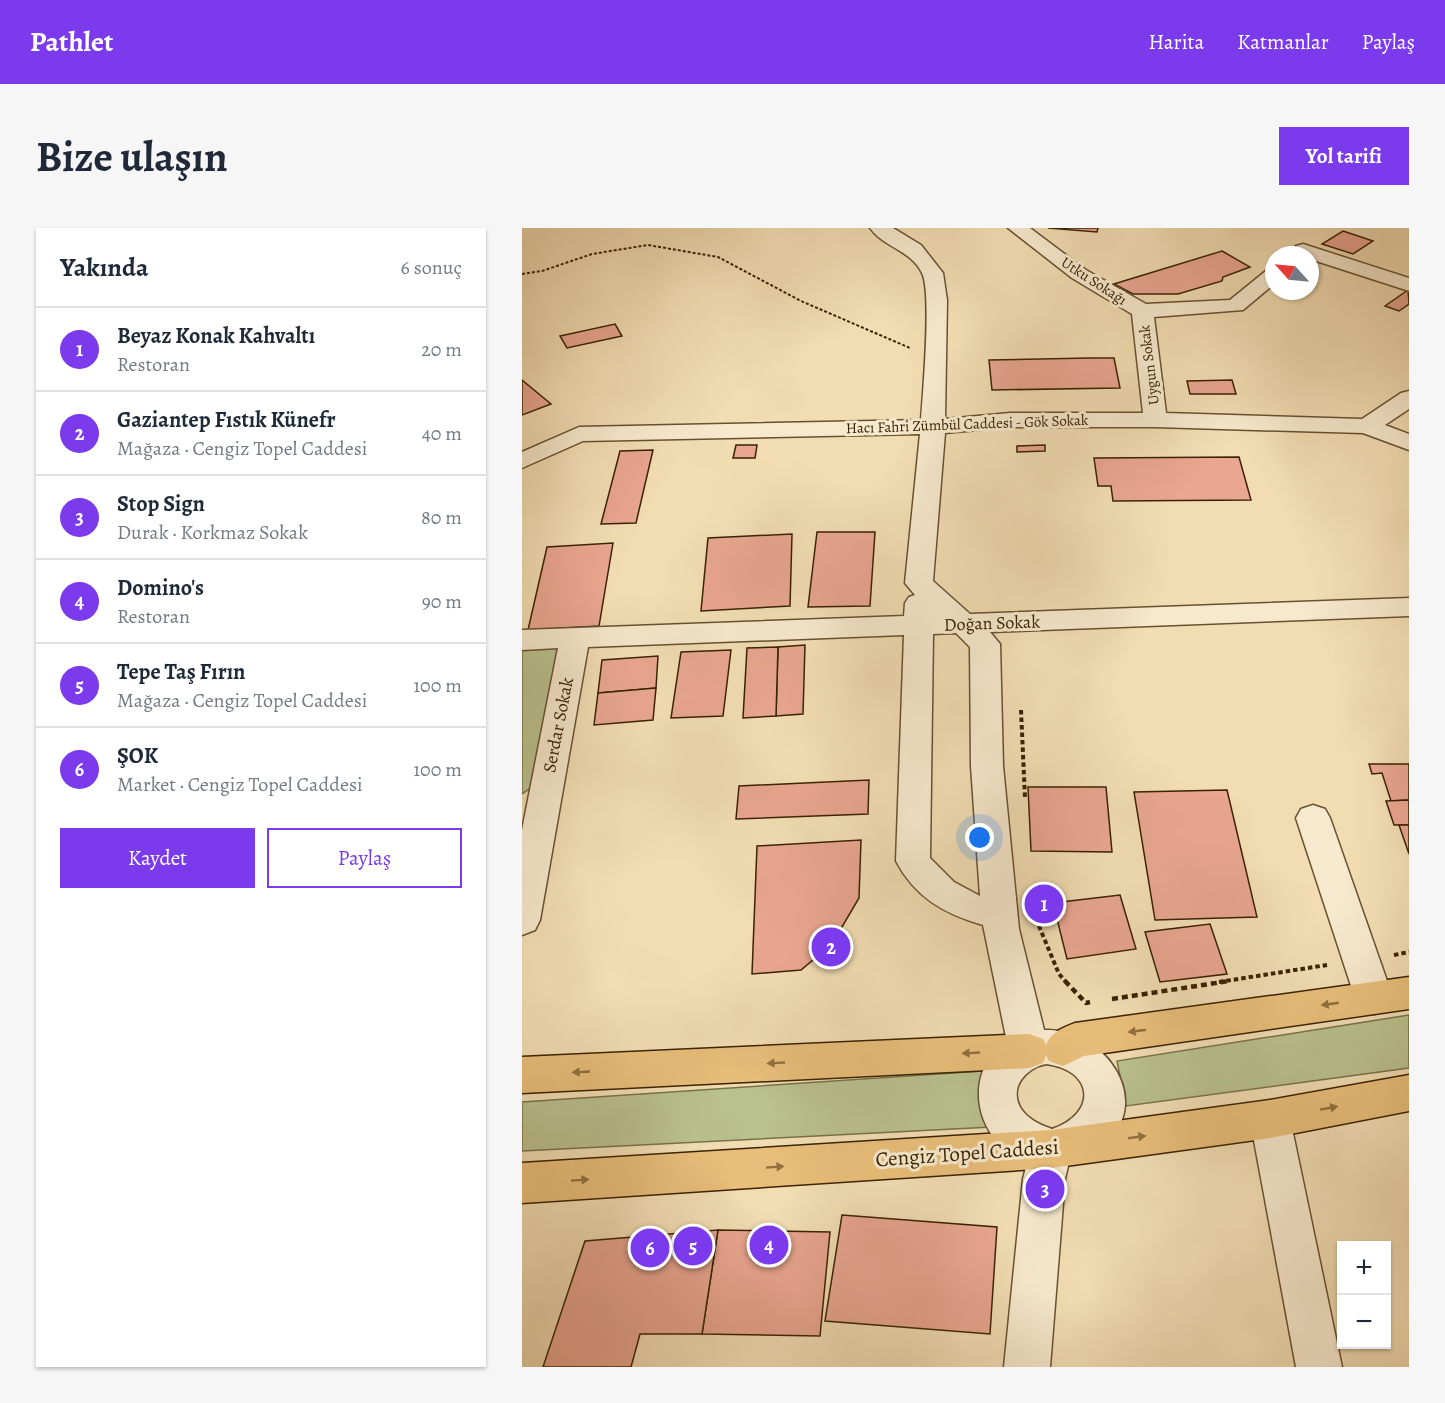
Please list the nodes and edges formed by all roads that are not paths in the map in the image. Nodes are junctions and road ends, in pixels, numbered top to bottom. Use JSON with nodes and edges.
{"nodes":[{"id":1,"x":880,"y":228,"type":"edge"},
{"id":2,"x":1018,"y":228,"type":"edge"},
{"id":3,"x":1319,"y":252,"type":"edge"},
{"id":4,"x":1265,"y":282,"type":"edge"},
{"id":5,"x":1409,"y":285,"type":"edge"},
{"id":6,"x":1142,"y":311,"type":"junction"},
{"id":7,"x":1409,"y":398,"type":"edge"},
{"id":8,"x":1155,"y":420,"type":"junction"},
{"id":9,"x":1367,"y":426,"type":"junction"},
{"id":10,"x":933,"y":427,"type":"junction"},
{"id":11,"x":1409,"y":443,"type":"edge"},
{"id":12,"x":522,"y":461,"type":"edge"},
{"id":13,"x":919,"y":583,"type":"junction"},
{"id":14,"x":1409,"y":607,"type":"edge"},
{"id":15,"x":963,"y":624,"type":"junction"},
{"id":16,"x":918,"y":625,"type":"junction"},
{"id":17,"x":575,"y":637,"type":"junction"},
{"id":18,"x":522,"y":640,"type":"edge"},
{"id":19,"x":532,"y":812,"type":"edge"},
{"id":20,"x":1313,"y":819,"type":"dead end"},
{"id":21,"x":1000,"y":915,"type":"junction"},
{"id":22,"x":522,"y":920,"type":"edge"},
{"id":23,"x":1391,"y":995,"type":"edge"},
{"id":24,"x":1046,"y":1050,"type":"junction"},
{"id":25,"x":522,"y":1075,"type":"edge"},
{"id":26,"x":1409,"y":1093,"type":"edge"},
{"id":27,"x":1270,"y":1119,"type":"junction"},
{"id":28,"x":1051,"y":1149,"type":"junction"},
{"id":29,"x":522,"y":1184,"type":"edge"},
{"id":30,"x":1027,"y":1367,"type":"edge"},
{"id":31,"x":1318,"y":1367,"type":"edge"}],
"edges":[{"from":1,"to":10,"type":"street"},
{"from":2,"to":6,"type":"street","name":"Utku Sokağı"},
{"from":3,"to":5,"type":"street"},
{"from":4,"to":6,"type":"street"},
{"from":6,"to":8,"type":"street","name":"Uygun Sokak"},
{"from":7,"to":9,"type":"street"},
{"from":8,"to":9,"type":"street","name":"Hacı Fahri Zümbül Caddesi - Gök Sokak"},
{"from":8,"to":10,"type":"street","name":"Hacı Fahri Zümbül Caddesi - Gök Sokak"},
{"from":9,"to":11,"type":"street"},
{"from":10,"to":12,"type":"street","name":"Hacı Fahri Zümbül Caddesi - Gök Sokak"},
{"from":10,"to":13,"type":"street"},
{"from":13,"to":15,"type":"street"},
{"from":13,"to":16,"type":"street"},
{"from":14,"to":15,"type":"street","name":"Doğan Sokak"},
{"from":15,"to":16,"type":"street","name":"Doğan Sokak"},
{"from":15,"to":21,"type":"street"},
{"from":16,"to":17,"type":"street","name":"Doğan Sokak"},
{"from":16,"to":21,"type":"street"},
{"from":17,"to":18,"type":"street","name":"Doğan Sokak"},
{"from":17,"to":19,"type":"street","name":"Serdar Sokak"},
{"from":19,"to":22,"type":"street","name":"Serdar Sokak"},
{"from":20,"to":23,"type":"street"},
{"from":21,"to":24,"type":"street"},
{"from":23,"to":24,"type":"main road","one_way":true},
{"from":24,"to":25,"type":"main road","one_way":true},
{"from":24,"to":28,"type":"street"},
{"from":24,"to":28,"type":"street"},
{"from":27,"to":26,"type":"main road","name":"Cengiz Topel Caddesi","one_way":true},
{"from":28,"to":27,"type":"main road","name":"Cengiz Topel Caddesi","one_way":true},
{"from":27,"to":31,"type":"street"},
{"from":29,"to":28,"type":"main road","name":"Cengiz Topel Caddesi","one_way":true},
{"from":28,"to":30,"type":"street"}]}
